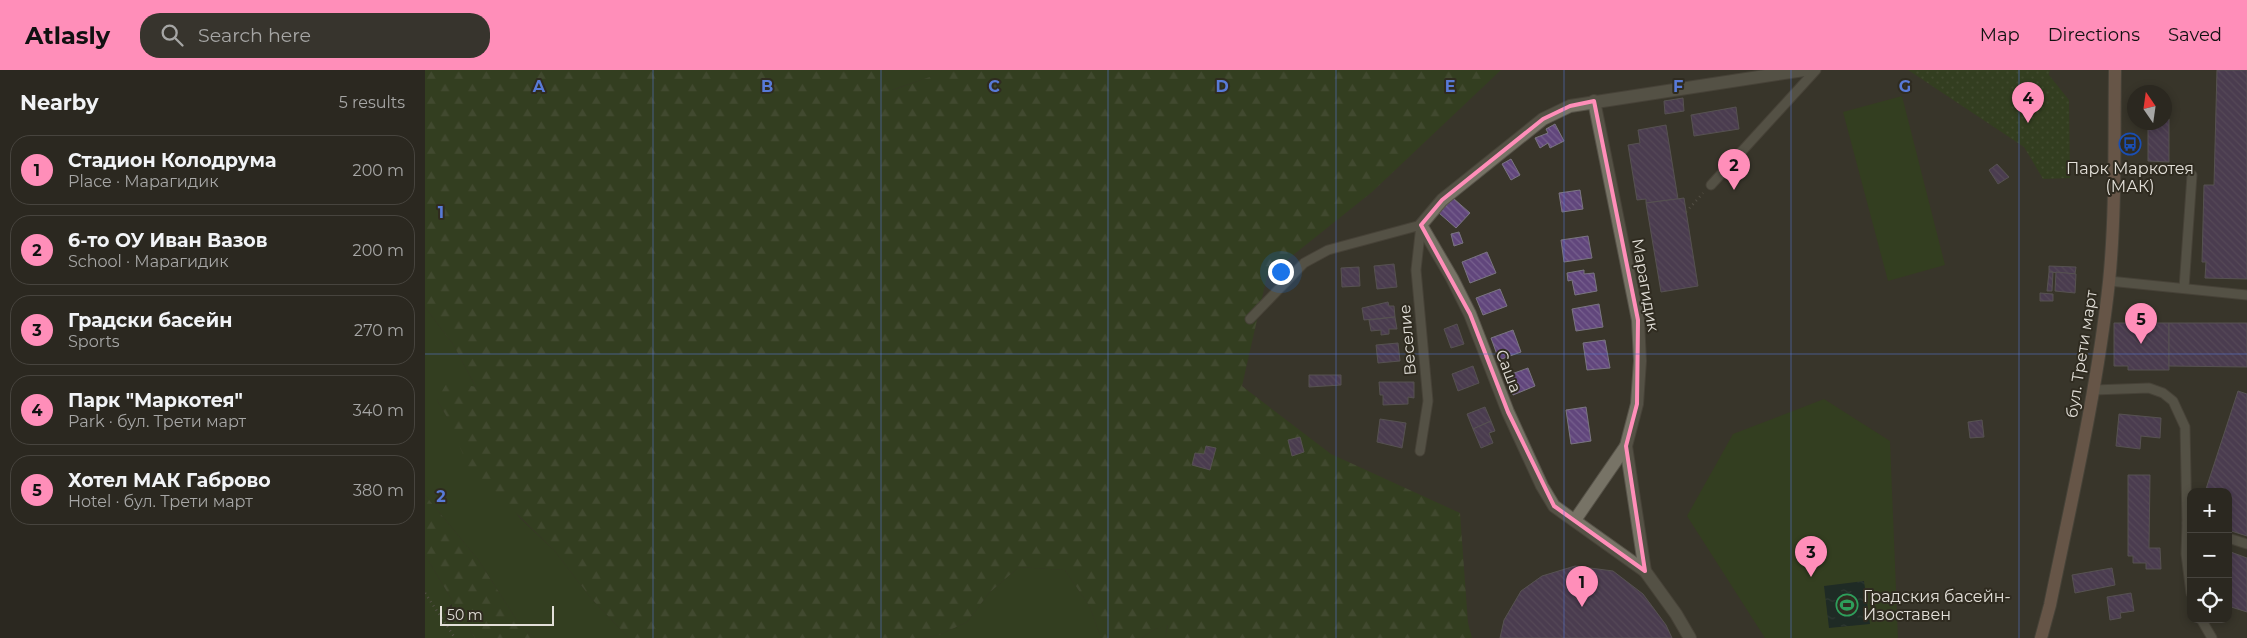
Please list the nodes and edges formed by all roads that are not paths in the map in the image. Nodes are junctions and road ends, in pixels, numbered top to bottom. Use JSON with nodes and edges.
{"nodes":[{"id":1,"x":1805,"y":70,"type":"edge"},
{"id":2,"x":1816,"y":70,"type":"edge"},
{"id":3,"x":2115,"y":70,"type":"edge"},
{"id":4,"x":1594,"y":101,"type":"junction"},
{"id":5,"x":2192,"y":174,"type":"dead end"},
{"id":6,"x":1711,"y":185,"type":"road end"},
{"id":7,"x":1421,"y":225,"type":"junction"},
{"id":8,"x":2109,"y":280,"type":"junction"},
{"id":9,"x":2184,"y":288,"type":"junction"},
{"id":10,"x":2247,"y":295,"type":"edge"},
{"id":11,"x":1250,"y":318,"type":"dead end"},
{"id":12,"x":2094,"y":390,"type":"junction"},
{"id":13,"x":1626,"y":446,"type":"junction"},
{"id":14,"x":1420,"y":451,"type":"dead end"},
{"id":15,"x":2188,"y":488,"type":"edge"},
{"id":16,"x":1575,"y":520,"type":"junction"},
{"id":17,"x":2188,"y":533,"type":"edge"},
{"id":18,"x":2232,"y":539,"type":"edge"},
{"id":19,"x":2247,"y":544,"type":"edge"},
{"id":20,"x":1645,"y":571,"type":"junction"},
{"id":21,"x":2189,"y":578,"type":"edge"},
{"id":22,"x":2203,"y":623,"type":"edge"},
{"id":23,"x":1690,"y":638,"type":"edge"},
{"id":24,"x":2041,"y":638,"type":"edge"},
{"id":25,"x":2212,"y":638,"type":"edge"}],
"edges":[{"from":1,"to":4,"type":"street"},
{"from":2,"to":6,"type":"lane"},
{"from":3,"to":8,"type":"street","name":"бул. Трети март"},
{"from":4,"to":7,"type":"street"},
{"from":4,"to":13,"type":"street","name":"Марагидик"},
{"from":5,"to":9,"type":"lane"},
{"from":7,"to":11,"type":"lane"},
{"from":7,"to":14,"type":"lane","name":"Веселие"},
{"from":7,"to":16,"type":"street","name":"Саша"},
{"from":8,"to":9,"type":"lane"},
{"from":8,"to":12,"type":"street","name":"бул. Трети март"},
{"from":9,"to":10,"type":"lane"},
{"from":12,"to":15,"type":"lane"},
{"from":12,"to":24,"type":"street","name":"бул. Трети март"},
{"from":13,"to":16,"type":"street","name":"Марагидик"},
{"from":13,"to":20,"type":"street"},
{"from":16,"to":20,"type":"street","name":"Саша"},
{"from":17,"to":21,"type":"lane"},
{"from":18,"to":19,"type":"lane"},
{"from":20,"to":23,"type":"street"},
{"from":22,"to":25,"type":"lane"}]}
